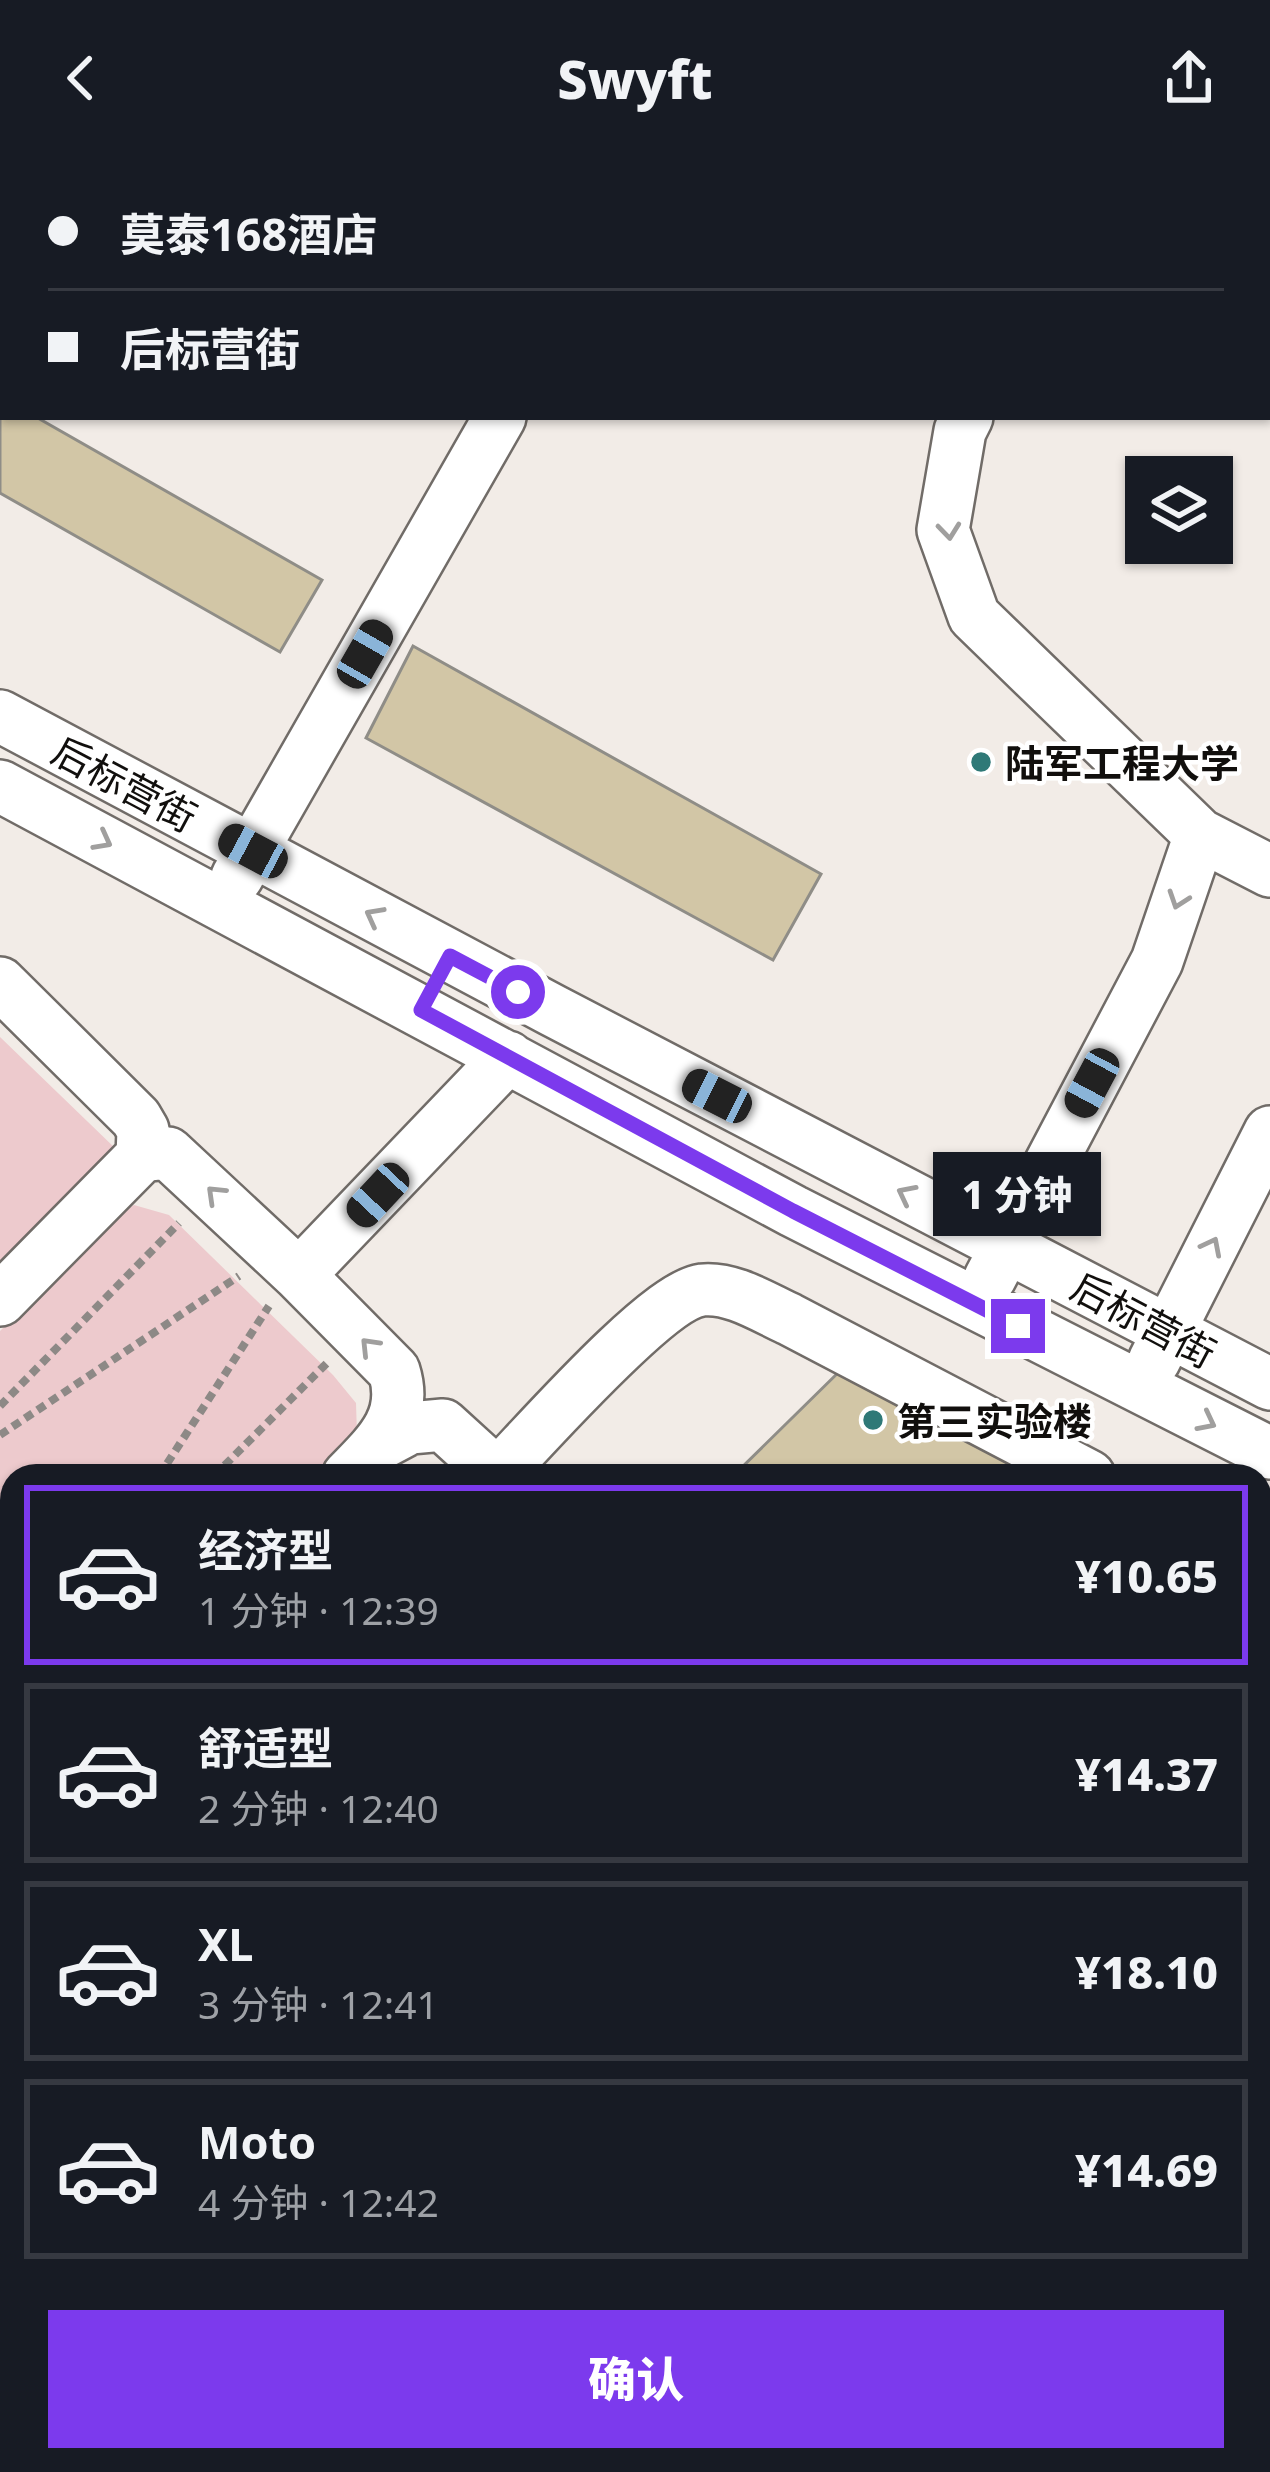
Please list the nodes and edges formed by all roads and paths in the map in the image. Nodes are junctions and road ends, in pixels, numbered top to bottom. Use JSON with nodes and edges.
{"nodes":[{"id":1,"x":498,"y":420,"type":"edge"},
{"id":2,"x":966,"y":420,"type":"edge"},
{"id":3,"x":0,"y":716,"type":"edge"},
{"id":4,"x":0,"y":786,"type":"edge"},
{"id":5,"x":1200,"y":835,"type":"junction"},
{"id":6,"x":253,"y":851,"type":"junction"},
{"id":7,"x":1270,"y":871,"type":"edge"},
{"id":8,"x":222,"y":904,"type":"junction"},
{"id":9,"x":450,"y":956,"type":"junction"},
{"id":10,"x":0,"y":983,"type":"edge"},
{"id":11,"x":421,"y":1010,"type":"junction"},
{"id":12,"x":508,"y":1057,"type":"junction"},
{"id":13,"x":1270,"y":1132,"type":"edge"},
{"id":14,"x":142,"y":1156,"type":"junction"},
{"id":15,"x":211,"y":1190,"type":"junction"},
{"id":16,"x":1006,"y":1246,"type":"junction"},
{"id":17,"x":244,"y":1273,"type":"dead end"},
{"id":18,"x":286,"y":1288,"type":"junction"},
{"id":19,"x":0,"y":1300,"type":"edge"},
{"id":20,"x":977,"y":1305,"type":"junction"},
{"id":21,"x":1168,"y":1332,"type":"junction"},
{"id":22,"x":357,"y":1333,"type":"junction"},
{"id":23,"x":1270,"y":1384,"type":"edge"},
{"id":24,"x":1141,"y":1388,"type":"junction"},
{"id":25,"x":0,"y":1406,"type":"edge"},
{"id":26,"x":0,"y":1435,"type":"edge"},
{"id":27,"x":1270,"y":1454,"type":"edge"},
{"id":28,"x":363,"y":1460,"type":"edge"},
{"id":29,"x":167,"y":1464,"type":"edge"},
{"id":30,"x":226,"y":1464,"type":"edge"},
{"id":31,"x":487,"y":1464,"type":"edge"},
{"id":32,"x":510,"y":1464,"type":"edge"},
{"id":33,"x":1066,"y":1464,"type":"edge"}],
"edges":[{"from":1,"to":6,"type":"street"},
{"from":2,"to":5,"type":"street","one_way":true},
{"from":3,"to":6,"type":"street","name":"后标营街"},
{"from":4,"to":8,"type":"street","name":"后标营街","one_way":true},
{"from":5,"to":7,"type":"street"},
{"from":5,"to":16,"type":"street","one_way":true},
{"from":6,"to":8,"type":"street"},
{"from":9,"to":6,"type":"street","name":"后标营街","one_way":true},
{"from":8,"to":11,"type":"street","name":"后标营街"},
{"from":9,"to":11,"type":"street"},
{"from":16,"to":9,"type":"street","name":"后标营街","one_way":true},
{"from":10,"to":14,"type":"street"},
{"from":11,"to":12,"type":"street","name":"后标营街"},
{"from":12,"to":18,"type":"street"},
{"from":12,"to":20,"type":"street","name":"后标营街"},
{"from":21,"to":13,"type":"street","one_way":true},
{"from":14,"to":15,"type":"street"},
{"from":14,"to":19,"type":"street"},
{"from":18,"to":15,"type":"street","one_way":true},
{"from":15,"to":25,"type":"path"},
{"from":16,"to":20,"type":"street"},
{"from":16,"to":21,"type":"street","name":"后标营街"},
{"from":17,"to":26,"type":"path"},
{"from":18,"to":22,"type":"street"},
{"from":18,"to":29,"type":"path"},
{"from":20,"to":24,"type":"street","name":"后标营街"},
{"from":21,"to":23,"type":"street","name":"后标营街"},
{"from":21,"to":24,"type":"street"},
{"from":28,"to":22,"type":"street","one_way":true},
{"from":22,"to":30,"type":"path"},
{"from":24,"to":27,"type":"street","name":"后标营街","one_way":true},
{"from":28,"to":31,"type":"street"},
{"from":32,"to":33,"type":"street"}]}
